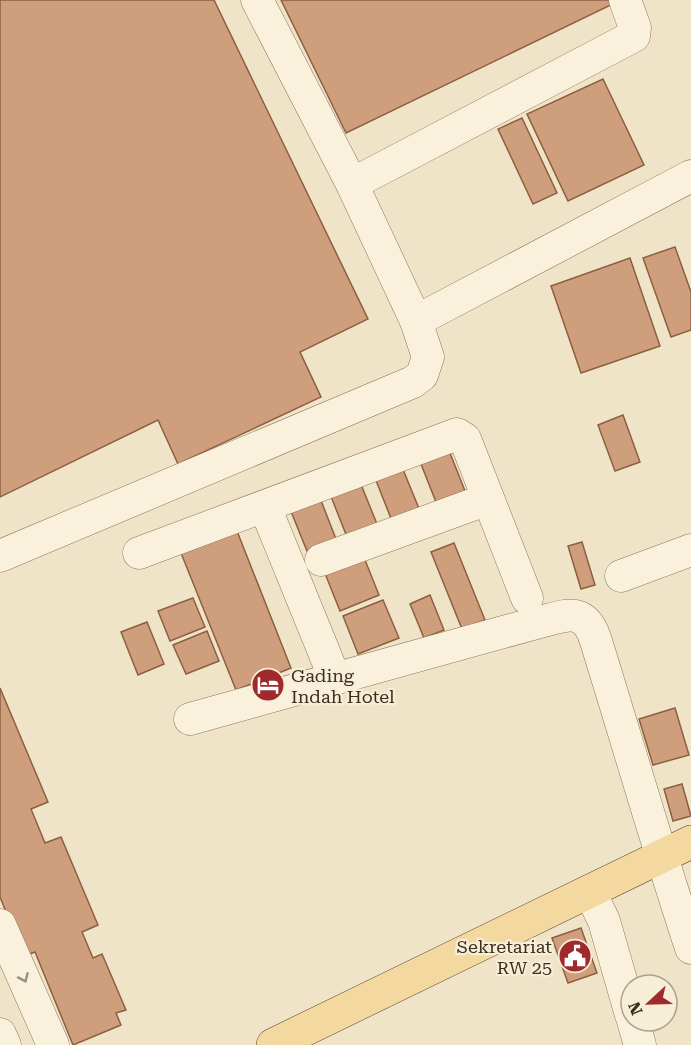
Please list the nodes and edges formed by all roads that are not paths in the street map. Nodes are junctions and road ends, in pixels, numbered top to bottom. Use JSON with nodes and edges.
{"nodes":[{"id":1,"x":257,"y":0,"type":"edge"},
{"id":2,"x":625,"y":0,"type":"edge"},
{"id":3,"x":691,"y":176,"type":"edge"},
{"id":4,"x":352,"y":184,"type":"junction"},
{"id":5,"x":416,"y":321,"type":"junction"},
{"id":6,"x":488,"y":499,"type":"junction"},
{"id":7,"x":265,"y":507,"type":"junction"},
{"id":8,"x":691,"y":550,"type":"edge"},
{"id":9,"x":139,"y":553,"type":"dead end"},
{"id":10,"x":0,"y":556,"type":"edge"},
{"id":11,"x":321,"y":560,"type":"dead end"},
{"id":12,"x":621,"y":576,"type":"dead end"},
{"id":13,"x":527,"y":598,"type":"dead end"},
{"id":14,"x":335,"y":679,"type":"junction"},
{"id":15,"x":190,"y":719,"type":"dead end"},
{"id":16,"x":691,"y":842,"type":"edge"},
{"id":17,"x":661,"y":857,"type":"junction"},
{"id":18,"x":590,"y":892,"type":"junction"},
{"id":19,"x":684,"y":895,"type":"edge"},
{"id":20,"x":0,"y":925,"type":"edge"},
{"id":21,"x":691,"y":948,"type":"edge"},
{"id":22,"x":619,"y":973,"type":"edge"},
{"id":23,"x":0,"y":1034,"type":"edge"},
{"id":24,"x":5,"y":1045,"type":"edge"},
{"id":25,"x":53,"y":1045,"type":"edge"},
{"id":26,"x":273,"y":1045,"type":"edge"}],
"edges":[{"from":1,"to":4,"type":"street"},
{"from":2,"to":4,"type":"street"},
{"from":3,"to":5,"type":"street"},
{"from":4,"to":5,"type":"street"},
{"from":5,"to":10,"type":"street"},
{"from":6,"to":7,"type":"street"},
{"from":6,"to":11,"type":"street"},
{"from":6,"to":13,"type":"street"},
{"from":7,"to":9,"type":"street"},
{"from":7,"to":14,"type":"street"},
{"from":8,"to":12,"type":"street"},
{"from":14,"to":15,"type":"street"},
{"from":14,"to":17,"type":"street"},
{"from":16,"to":17,"type":"main road"},
{"from":17,"to":18,"type":"main road"},
{"from":17,"to":19,"type":"street"},
{"from":18,"to":22,"type":"street"},
{"from":18,"to":26,"type":"main road"},
{"from":19,"to":21,"type":"street"},
{"from":20,"to":25,"type":"street","one_way":true},
{"from":23,"to":24,"type":"street"}]}
